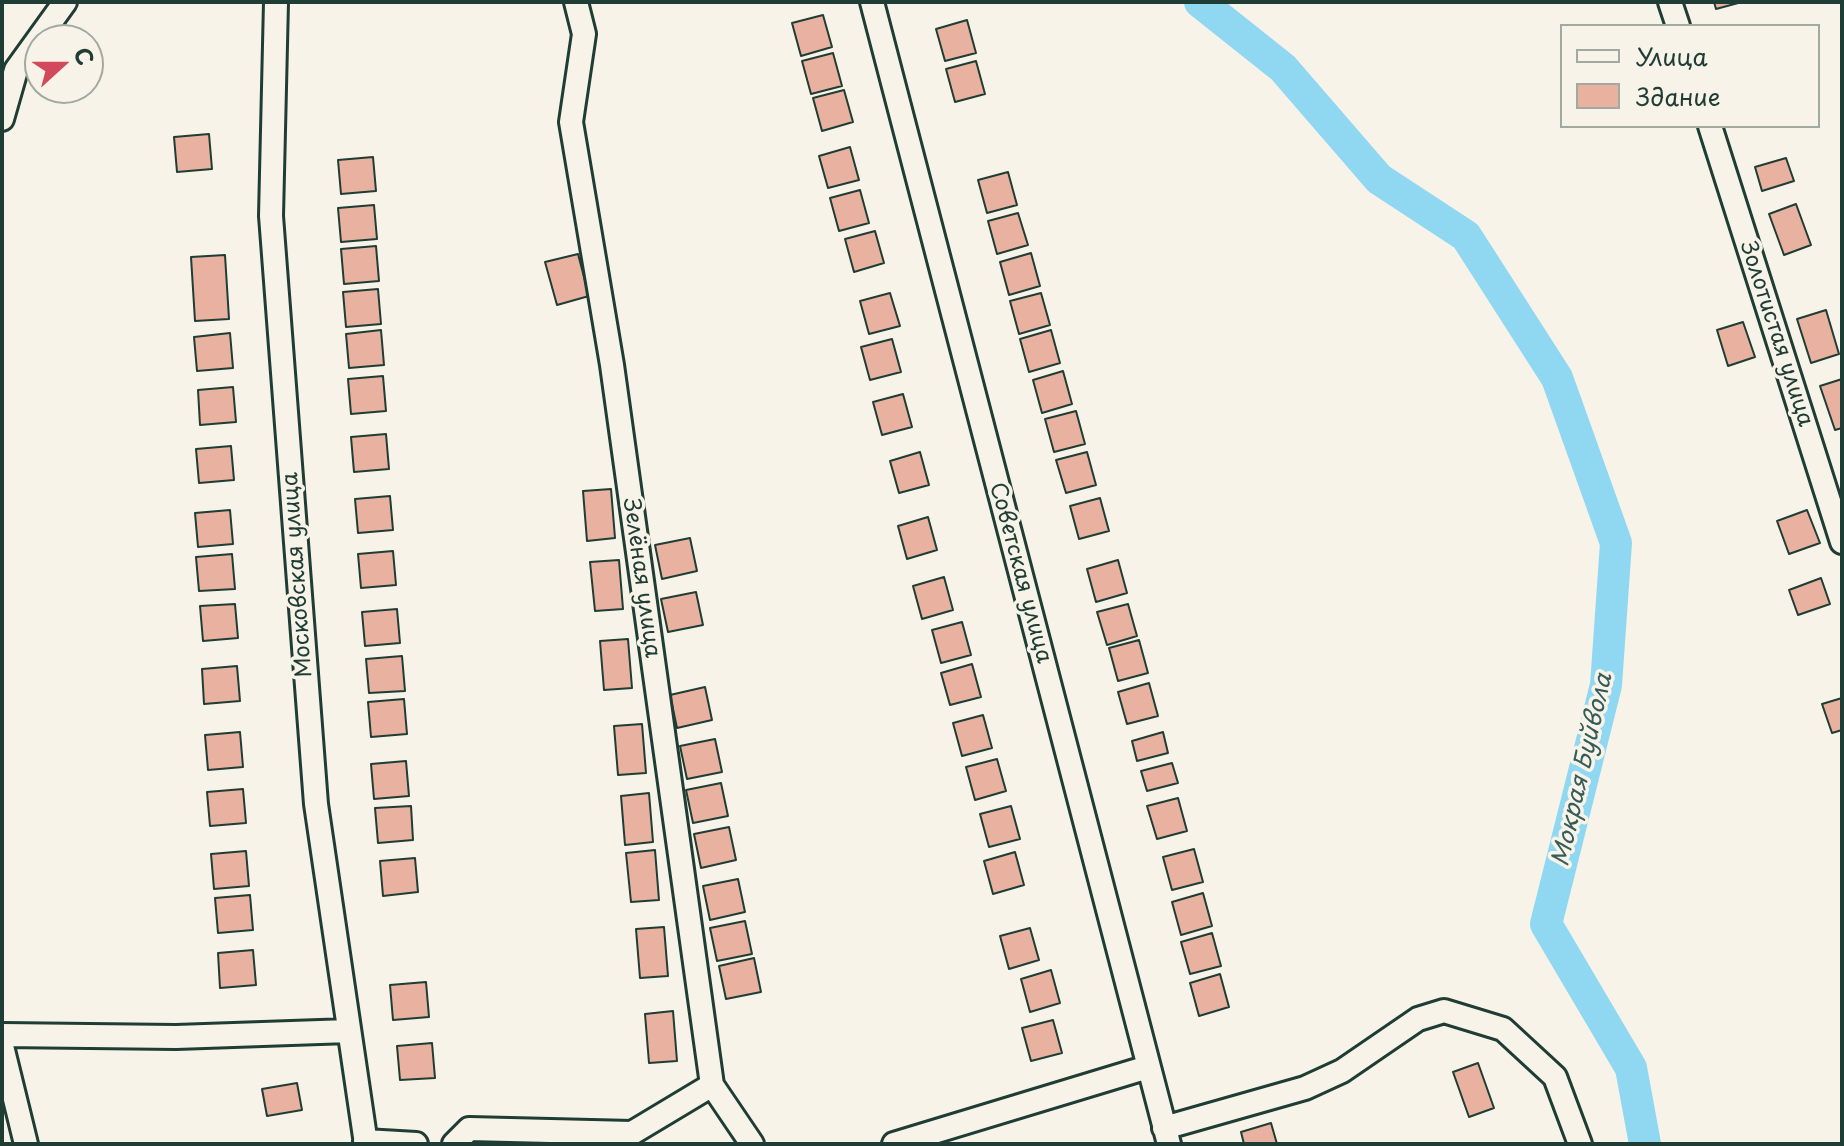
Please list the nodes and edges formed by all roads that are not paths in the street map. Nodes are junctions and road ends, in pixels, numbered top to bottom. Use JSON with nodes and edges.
{"nodes":[{"id":1,"x":65,"y":2,"type":"edge"},
{"id":2,"x":276,"y":2,"type":"edge"},
{"id":3,"x":576,"y":2,"type":"edge"},
{"id":4,"x":872,"y":2,"type":"edge"},
{"id":5,"x":1670,"y":2,"type":"edge"},
{"id":6,"x":1677,"y":24,"type":"edge"},
{"id":7,"x":2,"y":119,"type":"edge"},
{"id":8,"x":1711,"y":128,"type":"edge"},
{"id":9,"x":1842,"y":542,"type":"edge"},
{"id":10,"x":349,"y":1031,"type":"junction"},
{"id":11,"x":2,"y":1035,"type":"edge"},
{"id":12,"x":2,"y":1046,"type":"edge"},
{"id":13,"x":1148,"y":1067,"type":"junction"},
{"id":14,"x":712,"y":1085,"type":"junction"},
{"id":15,"x":1166,"y":1136,"type":"edge"},
{"id":16,"x":25,"y":1137,"type":"edge"},
{"id":17,"x":366,"y":1142,"type":"edge"},
{"id":18,"x":416,"y":1144,"type":"edge"},
{"id":19,"x":454,"y":1144,"type":"edge"},
{"id":20,"x":752,"y":1144,"type":"edge"},
{"id":21,"x":894,"y":1144,"type":"edge"},
{"id":22,"x":1580,"y":1144,"type":"edge"}],
"edges":[{"from":1,"to":7,"type":"street"},
{"from":2,"to":10,"type":"street","name":"Московская улица"},
{"from":3,"to":14,"type":"street","name":"Зелёная улица"},
{"from":4,"to":13,"type":"street","name":"Советская улица"},
{"from":5,"to":6,"type":"street"},
{"from":8,"to":9,"type":"street","name":"Золотистая улица"},
{"from":10,"to":11,"type":"street"},
{"from":10,"to":17,"type":"street","name":"Московская улица"},
{"from":12,"to":16,"type":"street"},
{"from":13,"to":15,"type":"street","name":"Советская улица"},
{"from":13,"to":21,"type":"street"},
{"from":14,"to":19,"type":"street"},
{"from":14,"to":20,"type":"street","name":"Зелёная улица"},
{"from":15,"to":22,"type":"street"},
{"from":17,"to":18,"type":"street"}]}
